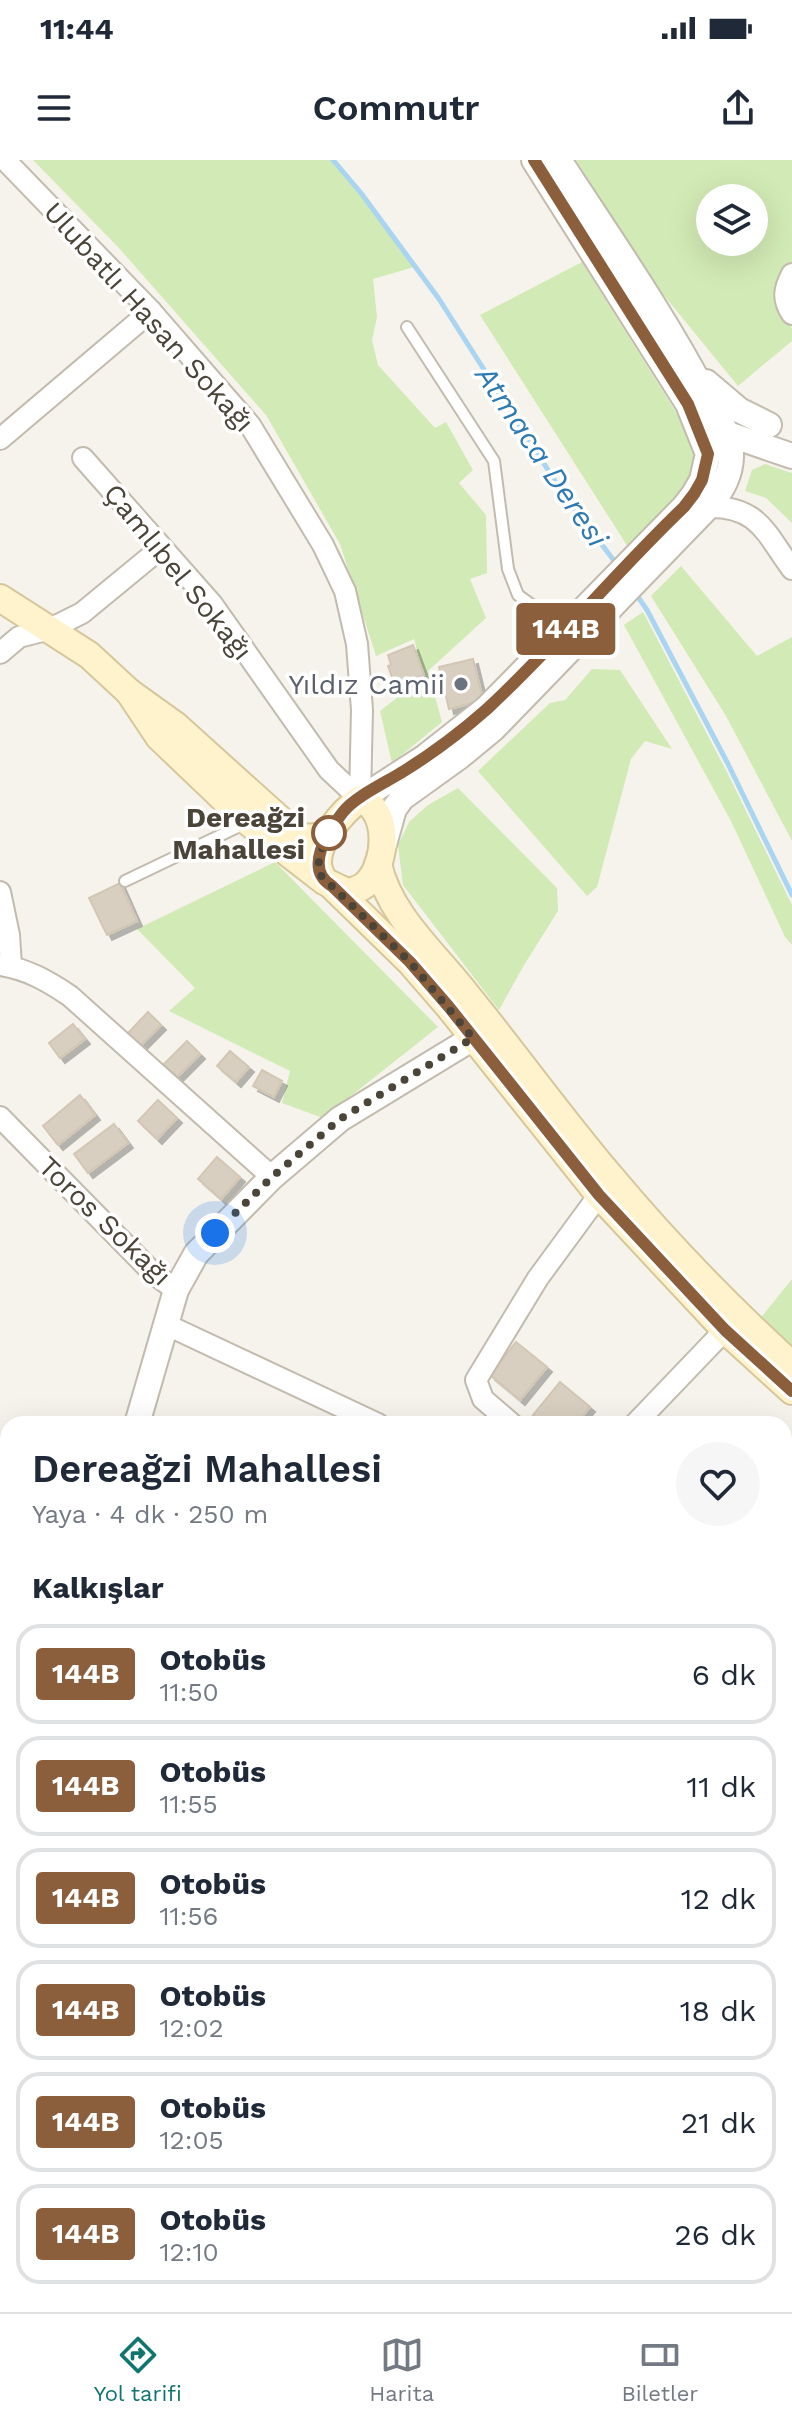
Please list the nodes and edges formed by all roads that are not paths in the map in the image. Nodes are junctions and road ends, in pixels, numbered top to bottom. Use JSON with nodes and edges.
{"nodes":[{"id":1,"x":5,"y":160,"type":"edge"},
{"id":2,"x":534,"y":160,"type":"edge"},
{"id":3,"x":559,"y":160,"type":"edge"},
{"id":4,"x":792,"y":274,"type":"edge"},
{"id":5,"x":151,"y":311,"type":"junction"},
{"id":6,"x":792,"y":314,"type":"edge"},
{"id":7,"x":407,"y":327,"type":"dead end"},
{"id":8,"x":692,"y":368,"type":"junction"},
{"id":9,"x":781,"y":429,"type":"edge"},
{"id":10,"x":718,"y":433,"type":"junction"},
{"id":11,"x":2,"y":434,"type":"edge"},
{"id":12,"x":792,"y":456,"type":"edge"},
{"id":13,"x":83,"y":458,"type":"dead end"},
{"id":14,"x":708,"y":507,"type":"junction"},
{"id":15,"x":161,"y":548,"type":"junction"},
{"id":16,"x":792,"y":569,"type":"edge"},
{"id":17,"x":627,"y":579,"type":"junction"},
{"id":18,"x":0,"y":598,"type":"edge"},
{"id":19,"x":50,"y":629,"type":"junction"},
{"id":20,"x":566,"y":629,"type":"junction"},
{"id":21,"x":0,"y":653,"type":"edge"},
{"id":22,"x":129,"y":692,"type":"junction"},
{"id":23,"x":360,"y":799,"type":"junction"},
{"id":24,"x":248,"y":822,"type":"junction"},
{"id":25,"x":328,"y":836,"type":"junction"},
{"id":26,"x":380,"y":857,"type":"junction"},
{"id":27,"x":125,"y":881,"type":"dead end"},
{"id":28,"x":328,"y":884,"type":"junction"},
{"id":29,"x":0,"y":892,"type":"edge"},
{"id":30,"x":5,"y":966,"type":"edge"},
{"id":31,"x":473,"y":1038,"type":"junction"},
{"id":32,"x":0,"y":1117,"type":"edge"},
{"id":33,"x":272,"y":1177,"type":"junction"},
{"id":34,"x":599,"y":1195,"type":"junction"},
{"id":35,"x":176,"y":1290,"type":"junction"},
{"id":36,"x":167,"y":1325,"type":"junction"},
{"id":37,"x":725,"y":1330,"type":"junction"},
{"id":38,"x":792,"y":1365,"type":"edge"},
{"id":39,"x":792,"y":1391,"type":"edge"},
{"id":40,"x":139,"y":1416,"type":"edge"},
{"id":41,"x":361,"y":1416,"type":"edge"},
{"id":42,"x":503,"y":1416,"type":"edge"},
{"id":43,"x":643,"y":1416,"type":"edge"}],
"edges":[{"from":1,"to":5,"type":"street","name":"Ulubatlı Hasan Sokağı"},
{"from":2,"to":10,"type":"street"},
{"from":3,"to":8,"type":"street"},
{"from":4,"to":6,"type":"street"},
{"from":5,"to":11,"type":"street"},
{"from":5,"to":23,"type":"street","name":"Ulubatlı Hasan Sokağı"},
{"from":7,"to":20,"type":"lane"},
{"from":8,"to":9,"type":"street"},
{"from":8,"to":10,"type":"street"},
{"from":9,"to":10,"type":"street"},
{"from":10,"to":12,"type":"street"},
{"from":10,"to":14,"type":"street"},
{"from":10,"to":17,"type":"street"},
{"from":13,"to":15,"type":"street","name":"Çamlıbel Sokağı"},
{"from":14,"to":16,"type":"street"},
{"from":14,"to":17,"type":"street"},
{"from":15,"to":19,"type":"street"},
{"from":15,"to":23,"type":"street","name":"Çamlıbel Sokağı"},
{"from":17,"to":20,"type":"street"},
{"from":17,"to":26,"type":"street"},
{"from":18,"to":19,"type":"main road"},
{"from":19,"to":21,"type":"street"},
{"from":19,"to":22,"type":"main road"},
{"from":20,"to":23,"type":"street"},
{"from":22,"to":24,"type":"main road"},
{"from":22,"to":25,"type":"main road"},
{"from":23,"to":25,"type":"main road"},
{"from":23,"to":26,"type":"main road"},
{"from":24,"to":27,"type":"lane"},
{"from":24,"to":28,"type":"main road"},
{"from":25,"to":28,"type":"main road"},
{"from":26,"to":28,"type":"main road"},
{"from":26,"to":38,"type":"main road"},
{"from":28,"to":31,"type":"main road"},
{"from":29,"to":30,"type":"street"},
{"from":30,"to":33,"type":"street"},
{"from":31,"to":33,"type":"street"},
{"from":31,"to":34,"type":"main road"},
{"from":32,"to":35,"type":"street","name":"Toros Sokağı"},
{"from":33,"to":35,"type":"street"},
{"from":34,"to":37,"type":"main road"},
{"from":34,"to":42,"type":"street"},
{"from":35,"to":36,"type":"street"},
{"from":36,"to":40,"type":"street"},
{"from":36,"to":41,"type":"street"},
{"from":37,"to":39,"type":"main road"},
{"from":37,"to":43,"type":"street"}]}
